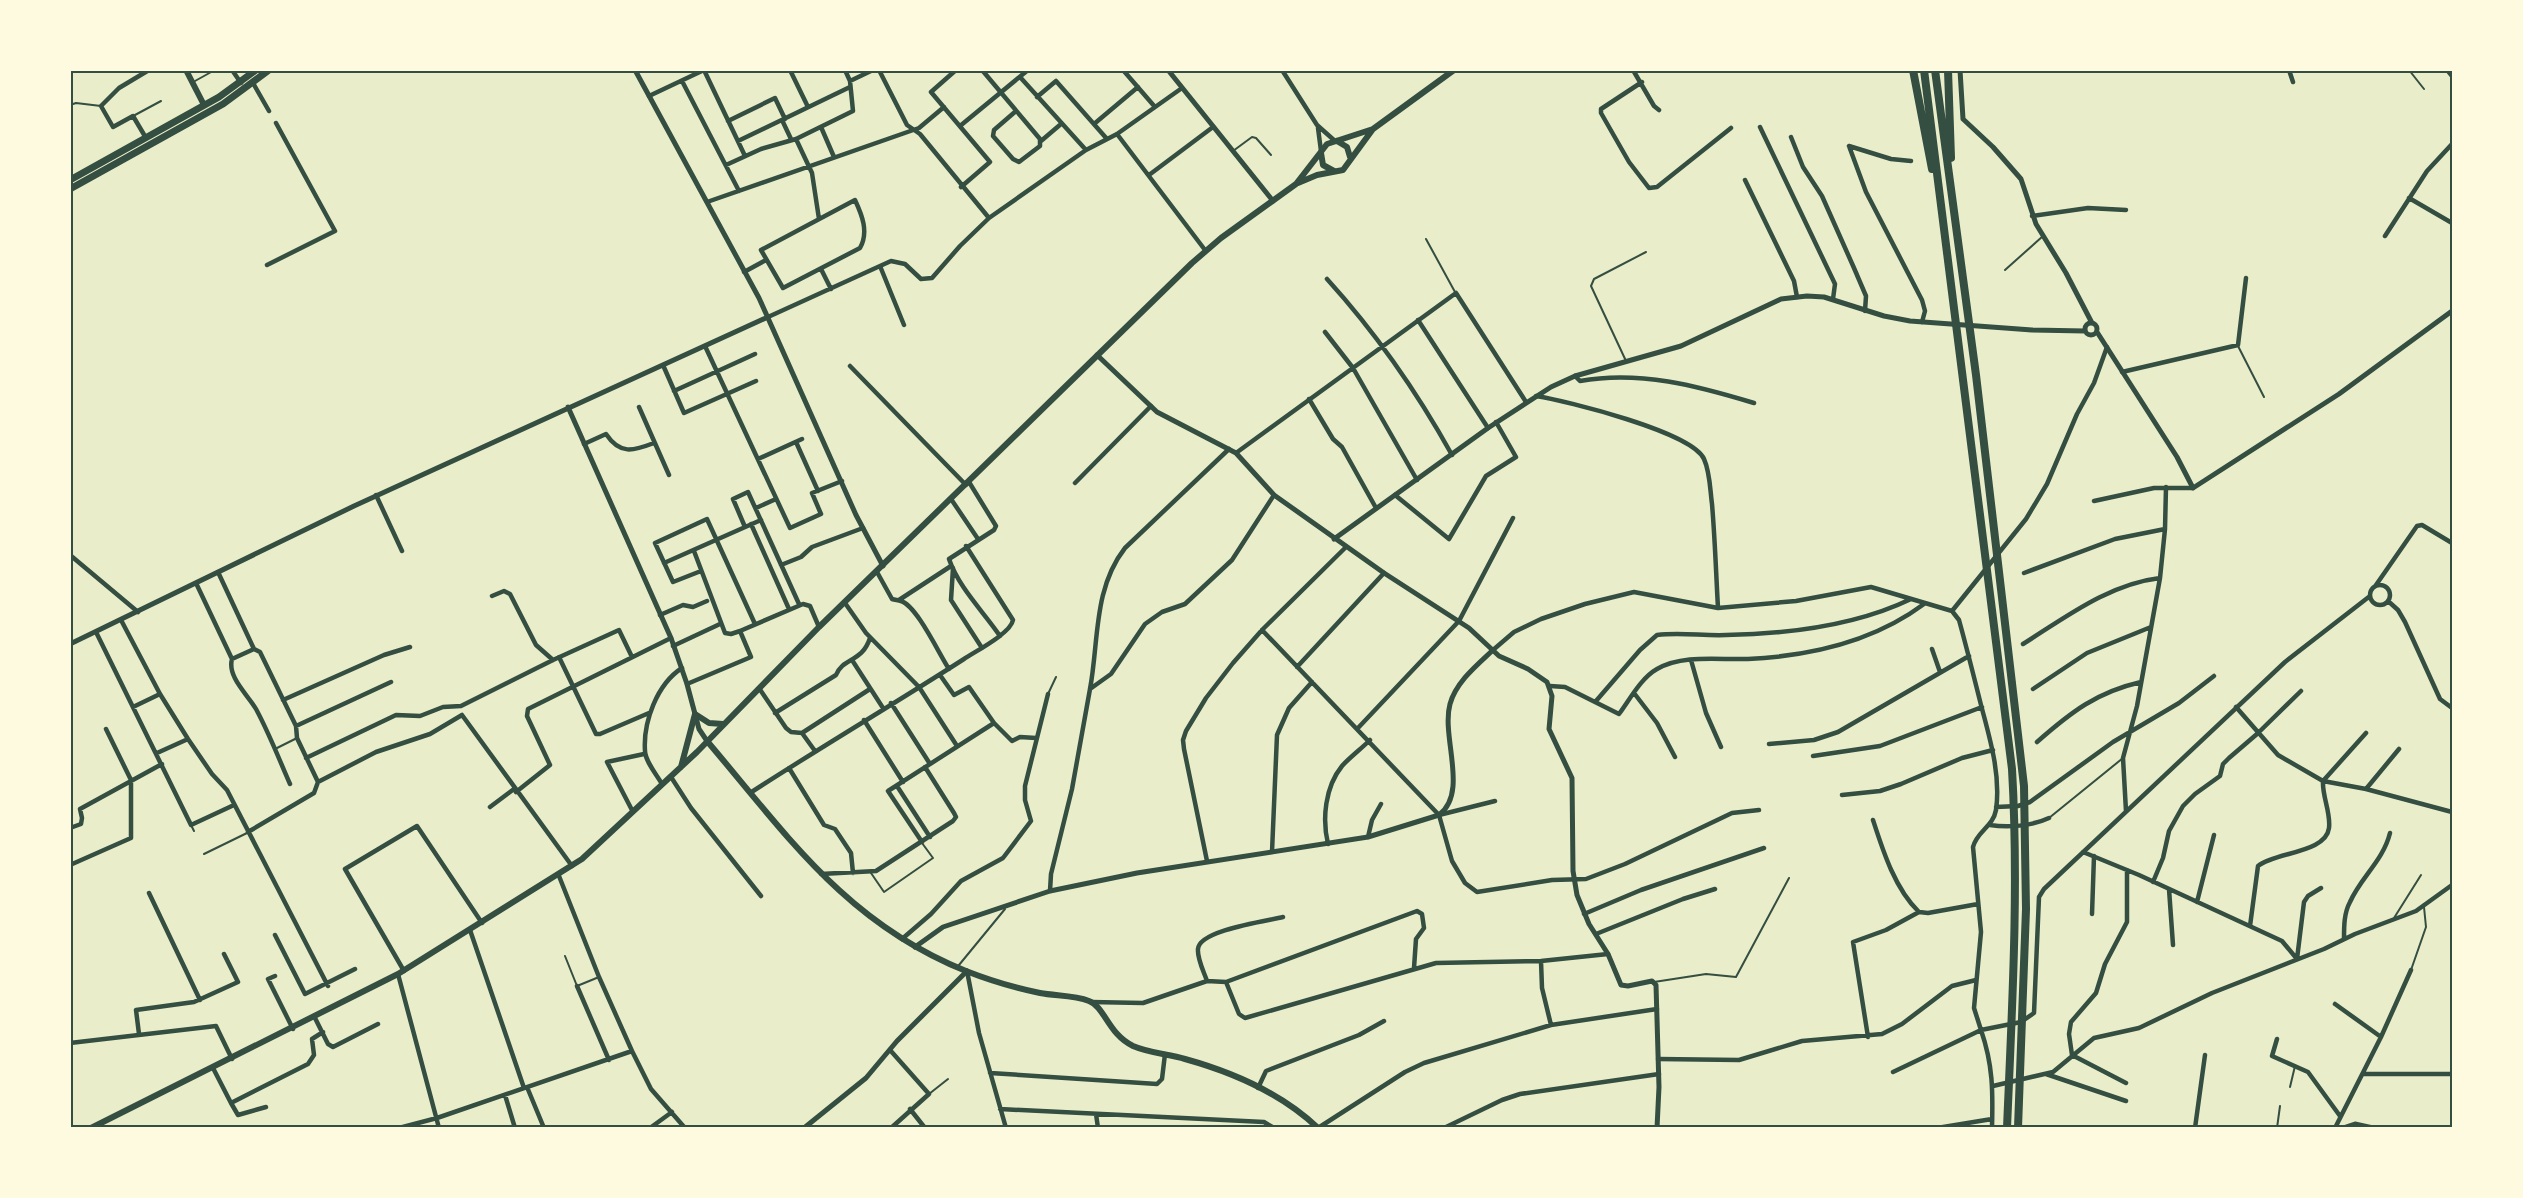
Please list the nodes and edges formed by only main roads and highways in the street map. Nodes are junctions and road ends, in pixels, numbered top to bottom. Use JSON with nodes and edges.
{"nodes":[{"id":1,"x":186,"y":70,"type":"edge"},
{"id":2,"x":256,"y":70,"type":"edge"},
{"id":3,"x":269,"y":70,"type":"edge"},
{"id":4,"x":1454,"y":70,"type":"edge"},
{"id":5,"x":1913,"y":70,"type":"edge"},
{"id":6,"x":1924,"y":70,"type":"edge"},
{"id":7,"x":1935,"y":70,"type":"edge"},
{"id":8,"x":1948,"y":70,"type":"edge"},
{"id":9,"x":2448,"y":70,"type":"edge"},
{"id":10,"x":2452,"y":75,"type":"edge"},
{"id":11,"x":204,"y":105,"type":"junction"},
{"id":12,"x":1372,"y":129,"type":"junction"},
{"id":13,"x":1336,"y":141,"type":"junction"},
{"id":14,"x":1321,"y":152,"type":"junction"},
{"id":15,"x":1350,"y":160,"type":"junction"},
{"id":16,"x":1334,"y":171,"type":"junction"},
{"id":17,"x":70,"y":180,"type":"edge"},
{"id":18,"x":1296,"y":184,"type":"junction"},
{"id":19,"x":1951,"y":186,"type":"junction"},
{"id":20,"x":70,"y":189,"type":"edge"},
{"id":21,"x":1942,"y":209,"type":"junction"},
{"id":22,"x":724,"y":724,"type":"junction"},
{"id":23,"x":707,"y":741,"type":"junction"},
{"id":24,"x":681,"y":767,"type":"junction"},
{"id":25,"x":2009,"y":1071,"type":"junction"},
{"id":26,"x":95,"y":1127,"type":"edge"},
{"id":27,"x":1318,"y":1128,"type":"edge"},
{"id":28,"x":2002,"y":1128,"type":"edge"},
{"id":29,"x":2007,"y":1128,"type":"edge"},
{"id":30,"x":2019,"y":1128,"type":"edge"}],
"edges":[{"from":1,"to":11,"type":"main road"},
{"from":2,"to":11,"type":"main road"},
{"from":3,"to":20,"type":"main road"},
{"from":4,"to":12,"type":"main road"},
{"from":5,"to":21,"type":"highway"},
{"from":6,"to":21,"type":"highway"},
{"from":7,"to":19,"type":"highway"},
{"from":8,"to":19,"type":"highway"},
{"from":9,"to":10,"type":"main road"},
{"from":11,"to":17,"type":"main road"},
{"from":12,"to":13,"type":"main road"},
{"from":12,"to":15,"type":"main road"},
{"from":13,"to":14,"type":"main road"},
{"from":13,"to":15,"type":"main road"},
{"from":14,"to":16,"type":"main road"},
{"from":14,"to":18,"type":"main road"},
{"from":15,"to":16,"type":"main road"},
{"from":16,"to":18,"type":"main road"},
{"from":18,"to":22,"type":"main road"},
{"from":19,"to":30,"type":"highway"},
{"from":21,"to":25,"type":"highway"},
{"from":22,"to":23,"type":"main road"},
{"from":22,"to":24,"type":"main road"},
{"from":23,"to":24,"type":"main road"},
{"from":23,"to":27,"type":"main road"},
{"from":24,"to":26,"type":"main road"},
{"from":25,"to":28,"type":"highway"},
{"from":25,"to":29,"type":"highway"}]}
